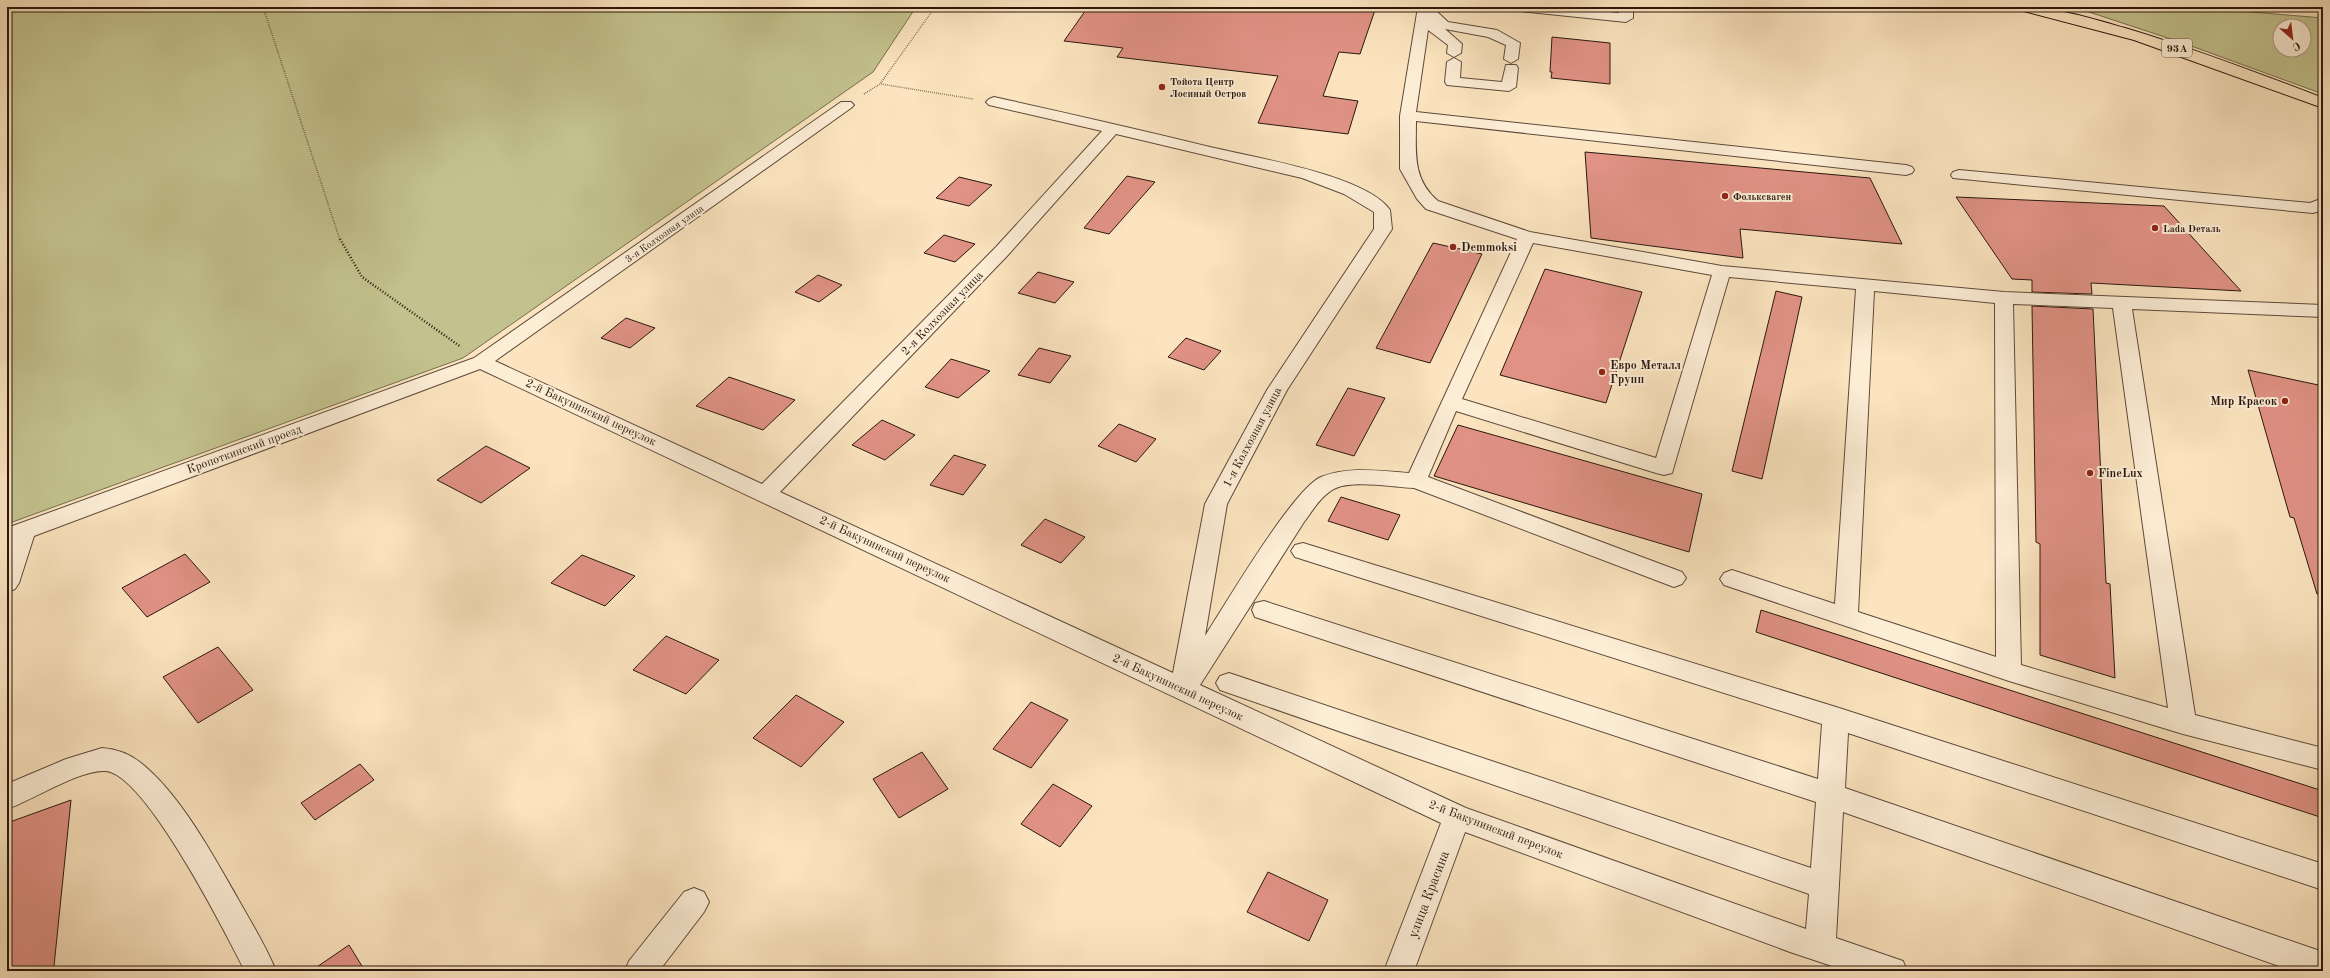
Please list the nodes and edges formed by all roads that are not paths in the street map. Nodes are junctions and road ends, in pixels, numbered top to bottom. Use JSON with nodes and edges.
{"nodes":[{"id":1,"x":1520,"y":7,"type":"edge"},
{"id":2,"x":1626,"y":7,"type":"edge"},
{"id":3,"x":2025,"y":7,"type":"edge"},
{"id":4,"x":1424,"y":11,"type":"edge"},
{"id":5,"x":994,"y":102,"type":"road end"},
{"id":6,"x":2323,"y":103,"type":"edge"},
{"id":7,"x":846,"y":105,"type":"dead end"},
{"id":8,"x":1408,"y":116,"type":"junction"},
{"id":9,"x":1113,"y":128,"type":"junction"},
{"id":10,"x":1906,"y":170,"type":"dead end"},
{"id":11,"x":1959,"y":175,"type":"dead end"},
{"id":12,"x":2323,"y":204,"type":"edge"},
{"id":13,"x":1527,"y":236,"type":"junction"},
{"id":14,"x":1722,"y":271,"type":"junction"},
{"id":15,"x":1865,"y":285,"type":"junction"},
{"id":16,"x":2004,"y":298,"type":"junction"},
{"id":17,"x":2122,"y":303,"type":"junction"},
{"id":18,"x":2323,"y":311,"type":"edge"},
{"id":19,"x":474,"y":356,"type":"junction"},
{"id":20,"x":1450,"y":402,"type":"junction"},
{"id":21,"x":1416,"y":481,"type":"junction"},
{"id":22,"x":766,"y":493,"type":"junction"},
{"id":23,"x":16,"y":534,"type":"edge"},
{"id":24,"x":1303,"y":551,"type":"dead end"},
{"id":25,"x":1674,"y":578,"type":"dead end"},
{"id":26,"x":1732,"y":580,"type":"dead end"},
{"id":27,"x":7,"y":583,"type":"edge"},
{"id":28,"x":1264,"y":610,"type":"dead end"},
{"id":29,"x":1846,"y":618,"type":"junction"},
{"id":30,"x":2009,"y":671,"type":"junction"},
{"id":31,"x":1229,"y":683,"type":"dead end"},
{"id":32,"x":1183,"y":690,"type":"junction"},
{"id":33,"x":1836,"y":718,"type":"junction"},
{"id":34,"x":2182,"y":723,"type":"junction"},
{"id":35,"x":2323,"y":759,"type":"edge"},
{"id":36,"x":1830,"y":795,"type":"junction"},
{"id":37,"x":7,"y":797,"type":"edge"},
{"id":38,"x":1457,"y":817,"type":"junction"},
{"id":39,"x":2323,"y":877,"type":"edge"},
{"id":40,"x":1824,"y":886,"type":"junction"},
{"id":41,"x":694,"y":902,"type":"dead end"},
{"id":42,"x":1820,"y":948,"type":"junction"},
{"id":43,"x":2323,"y":967,"type":"edge"},
{"id":44,"x":261,"y":971,"type":"edge"},
{"id":45,"x":640,"y":971,"type":"edge"},
{"id":46,"x":1399,"y":971,"type":"edge"},
{"id":47,"x":1892,"y":971,"type":"edge"}],
"edges":[{"from":1,"to":2,"type":"street"},
{"from":3,"to":6,"type":"highway","number":"93A"},
{"from":4,"to":4,"type":"street"},
{"from":4,"to":8,"type":"street"},
{"from":5,"to":9,"type":"street"},
{"from":7,"to":19,"type":"street","name":"3-я Колхозная улица"},
{"from":8,"to":10,"type":"street"},
{"from":8,"to":13,"type":"street"},
{"from":9,"to":22,"type":"street","name":"2-я Колхозная улица"},
{"from":9,"to":32,"type":"street","name":"1-я Колхозная улица"},
{"from":11,"to":12,"type":"street"},
{"from":13,"to":14,"type":"street"},
{"from":13,"to":20,"type":"street"},
{"from":14,"to":15,"type":"street"},
{"from":14,"to":20,"type":"street"},
{"from":15,"to":16,"type":"street"},
{"from":15,"to":29,"type":"street"},
{"from":16,"to":17,"type":"street"},
{"from":16,"to":30,"type":"street"},
{"from":17,"to":18,"type":"street"},
{"from":17,"to":34,"type":"street"},
{"from":19,"to":22,"type":"street","name":"2-й Бакунинский переулок"},
{"from":19,"to":23,"type":"street","name":"Кропоткинский проезд"},
{"from":20,"to":21,"type":"street"},
{"from":21,"to":25,"type":"street"},
{"from":21,"to":32,"type":"street"},
{"from":22,"to":32,"type":"street","name":"2-й Бакунинский переулок"},
{"from":23,"to":27,"type":"street"},
{"from":24,"to":33,"type":"street"},
{"from":26,"to":29,"type":"street"},
{"from":28,"to":36,"type":"street"},
{"from":29,"to":30,"type":"street"},
{"from":30,"to":34,"type":"street"},
{"from":31,"to":40,"type":"street"},
{"from":32,"to":38,"type":"street","name":"2-й Бакунинский переулок"},
{"from":33,"to":36,"type":"street"},
{"from":33,"to":39,"type":"street"},
{"from":34,"to":35,"type":"street"},
{"from":36,"to":40,"type":"street"},
{"from":36,"to":43,"type":"street"},
{"from":37,"to":44,"type":"street"},
{"from":38,"to":42,"type":"street","name":"2-й Бакунинский переулок"},
{"from":38,"to":46,"type":"street","name":"улица Красина"},
{"from":40,"to":42,"type":"street"},
{"from":41,"to":45,"type":"street"},
{"from":42,"to":47,"type":"street","name":"2-й Бакунинский переулок"}]}
